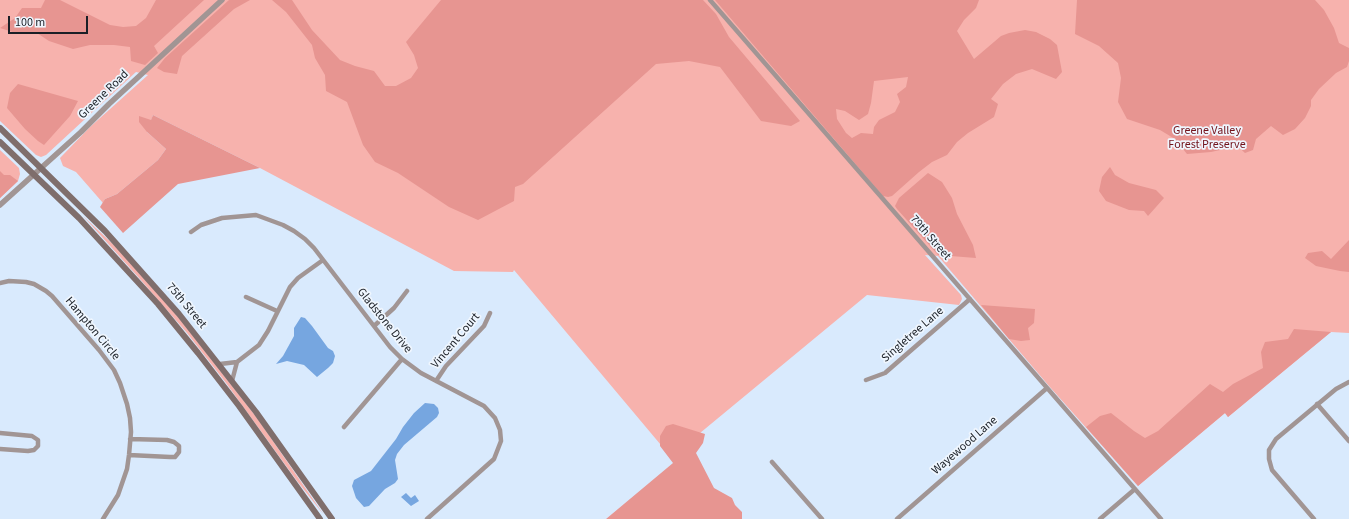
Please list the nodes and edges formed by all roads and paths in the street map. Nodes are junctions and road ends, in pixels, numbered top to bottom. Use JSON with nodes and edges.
{"nodes":[{"id":1,"x":222,"y":0,"type":"edge"},
{"id":2,"x":710,"y":0,"type":"edge"},
{"id":3,"x":0,"y":128,"type":"edge"},
{"id":4,"x":0,"y":142,"type":"edge"},
{"id":5,"x":41,"y":168,"type":"junction"},
{"id":6,"x":34,"y":174,"type":"junction"},
{"id":7,"x":0,"y":204,"type":"edge"},
{"id":8,"x":191,"y":232,"type":"dead end"},
{"id":9,"x":323,"y":260,"type":"junction"},
{"id":10,"x":0,"y":283,"type":"edge"},
{"id":11,"x":407,"y":291,"type":"dead end"},
{"id":12,"x":246,"y":297,"type":"dead end"},
{"id":13,"x":970,"y":299,"type":"junction"},
{"id":14,"x":277,"y":311,"type":"junction"},
{"id":15,"x":490,"y":313,"type":"dead end"},
{"id":16,"x":374,"y":326,"type":"junction"},
{"id":17,"x":402,"y":359,"type":"junction"},
{"id":18,"x":237,"y":362,"type":"junction"},
{"id":19,"x":220,"y":364,"type":"junction"},
{"id":20,"x":866,"y":380,"type":"dead end"},
{"id":21,"x":232,"y":381,"type":"junction"},
{"id":22,"x":436,"y":382,"type":"junction"},
{"id":23,"x":1349,"y":382,"type":"edge"},
{"id":24,"x":1047,"y":388,"type":"junction"},
{"id":25,"x":1317,"y":404,"type":"junction"},
{"id":26,"x":344,"y":427,"type":"dead end"},
{"id":27,"x":0,"y":433,"type":"edge"},
{"id":28,"x":130,"y":439,"type":"junction"},
{"id":29,"x":1349,"y":441,"type":"edge"},
{"id":30,"x":0,"y":448,"type":"edge"},
{"id":31,"x":129,"y":456,"type":"junction"},
{"id":32,"x":772,"y":462,"type":"dead end"},
{"id":33,"x":1135,"y":489,"type":"junction"},
{"id":34,"x":103,"y":519,"type":"edge"},
{"id":35,"x":320,"y":519,"type":"edge"},
{"id":36,"x":332,"y":519,"type":"edge"},
{"id":37,"x":427,"y":519,"type":"edge"},
{"id":38,"x":822,"y":519,"type":"edge"},
{"id":39,"x":896,"y":519,"type":"edge"},
{"id":40,"x":1100,"y":519,"type":"edge"},
{"id":41,"x":1161,"y":519,"type":"edge"},
{"id":42,"x":1314,"y":519,"type":"edge"}],
"edges":[{"from":1,"to":5,"type":"street","name":"Greene Road"},
{"from":2,"to":13,"type":"street","name":"79th Street"},
{"from":3,"to":5,"type":"main road","name":"75th Street"},
{"from":4,"to":6,"type":"main road","name":"75th Street"},
{"from":5,"to":6,"type":"street","name":"Greene Road"},
{"from":5,"to":19,"type":"main road","name":"75th Street"},
{"from":6,"to":7,"type":"street","name":"Greene Road"},
{"from":6,"to":35,"type":"main road","name":"75th Street"},
{"from":8,"to":9,"type":"street","name":"Gladstone Drive"},
{"from":9,"to":14,"type":"street"},
{"from":9,"to":16,"type":"street","name":"Gladstone Drive"},
{"from":10,"to":28,"type":"street","name":"Hampton Circle"},
{"from":11,"to":16,"type":"street"},
{"from":12,"to":14,"type":"street"},
{"from":13,"to":20,"type":"street","name":"Singletree Lane"},
{"from":13,"to":24,"type":"street","name":"79th Street"},
{"from":14,"to":18,"type":"street"},
{"from":15,"to":22,"type":"street","name":"Vincent Court"},
{"from":16,"to":17,"type":"street","name":"Gladstone Drive"},
{"from":17,"to":22,"type":"street","name":"Gladstone Drive"},
{"from":17,"to":26,"type":"street"},
{"from":18,"to":19,"type":"street"},
{"from":18,"to":21,"type":"street"},
{"from":19,"to":21,"type":"main road","name":"75th Street"},
{"from":21,"to":36,"type":"main road","name":"75th Street"},
{"from":22,"to":37,"type":"street","name":"Gladstone Drive"},
{"from":23,"to":25,"type":"street"},
{"from":24,"to":33,"type":"street","name":"79th Street"},
{"from":24,"to":39,"type":"street","name":"Wayewood Lane"},
{"from":25,"to":29,"type":"street"},
{"from":25,"to":42,"type":"street"},
{"from":27,"to":30,"type":"street"},
{"from":28,"to":31,"type":"street","name":"Hampton Circle"},
{"from":28,"to":31,"type":"street"},
{"from":31,"to":34,"type":"street","name":"Hampton Circle"},
{"from":32,"to":38,"type":"street"},
{"from":33,"to":40,"type":"street"},
{"from":33,"to":41,"type":"street","name":"79th Street"}]}
